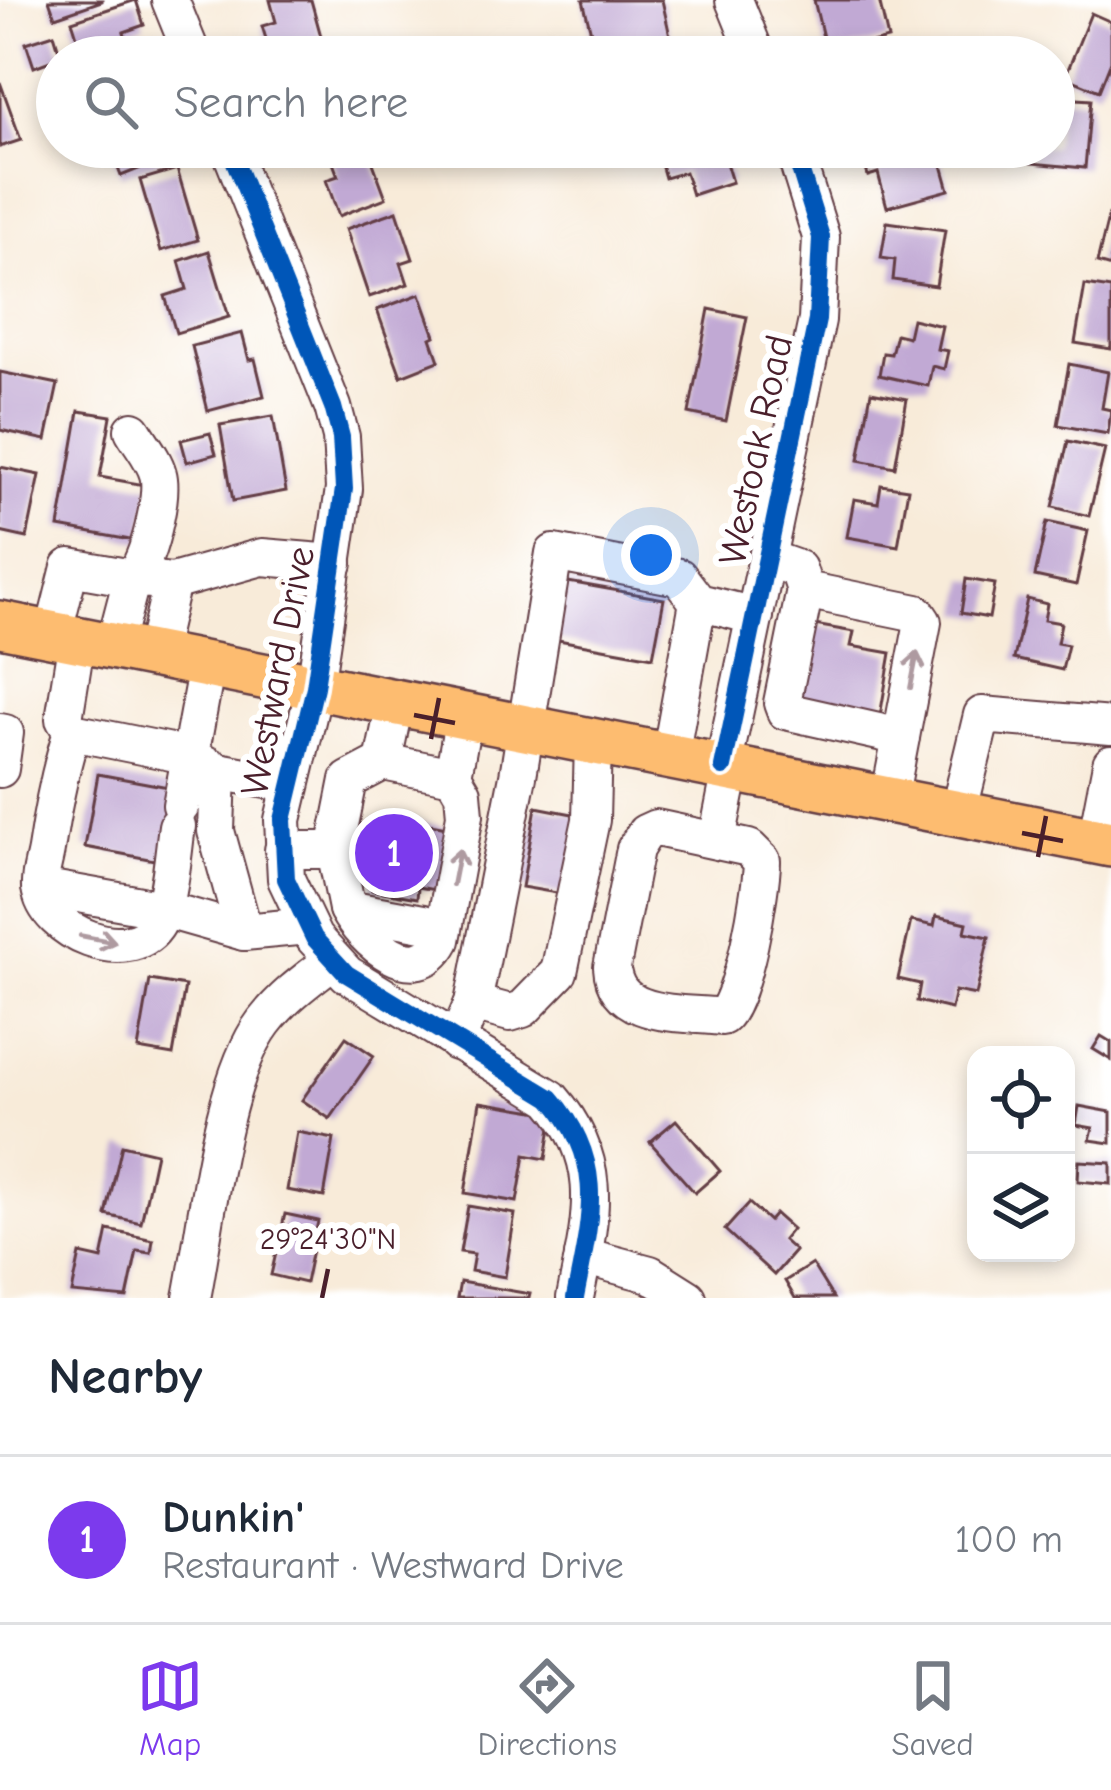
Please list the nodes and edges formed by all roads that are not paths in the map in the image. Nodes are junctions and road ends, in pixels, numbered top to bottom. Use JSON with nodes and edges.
{"nodes":[{"id":1,"x":170,"y":0,"type":"edge"},
{"id":2,"x":734,"y":0,"type":"edge"},
{"id":3,"x":185,"y":36,"type":"edge"},
{"id":4,"x":749,"y":36,"type":"edge"},
{"id":5,"x":237,"y":168,"type":"edge"},
{"id":6,"x":799,"y":168,"type":"edge"},
{"id":7,"x":133,"y":430,"type":"dead end"},
{"id":8,"x":151,"y":535,"type":"junction"},
{"id":9,"x":767,"y":558,"type":"junction"},
{"id":10,"x":334,"y":563,"type":"junction"},
{"id":11,"x":132,"y":578,"type":"junction"},
{"id":12,"x":185,"y":579,"type":"junction"},
{"id":13,"x":805,"y":590,"type":"junction"},
{"id":14,"x":698,"y":602,"type":"junction"},
{"id":15,"x":755,"y":616,"type":"junction"},
{"id":16,"x":0,"y":624,"type":"edge"},
{"id":17,"x":100,"y":644,"type":"junction"},
{"id":18,"x":207,"y":665,"type":"junction"},
{"id":19,"x":315,"y":687,"type":"junction"},
{"id":20,"x":395,"y":703,"type":"junction"},
{"id":21,"x":464,"y":716,"type":"junction"},
{"id":22,"x":792,"y":716,"type":"junction"},
{"id":23,"x":1111,"y":726,"type":"edge"},
{"id":24,"x":524,"y":728,"type":"junction"},
{"id":25,"x":0,"y":732,"type":"edge"},
{"id":26,"x":72,"y":732,"type":"junction"},
{"id":27,"x":901,"y":737,"type":"junction"},
{"id":28,"x":593,"y":742,"type":"junction"},
{"id":29,"x":670,"y":757,"type":"junction"},
{"id":30,"x":383,"y":762,"type":"junction"},
{"id":31,"x":205,"y":763,"type":"junction"},
{"id":32,"x":1111,"y":764,"type":"edge"},
{"id":33,"x":727,"y":768,"type":"junction"},
{"id":34,"x":0,"y":769,"type":"edge"},
{"id":35,"x":453,"y":776,"type":"junction"},
{"id":36,"x":780,"y":778,"type":"junction"},
{"id":37,"x":290,"y":784,"type":"junction"},
{"id":38,"x":889,"y":800,"type":"junction"},
{"id":39,"x":958,"y":814,"type":"junction"},
{"id":40,"x":716,"y":840,"type":"junction"},
{"id":41,"x":1103,"y":842,"type":"edge"},
{"id":42,"x":283,"y":850,"type":"junction"},
{"id":43,"x":335,"y":850,"type":"junction"},
{"id":44,"x":163,"y":909,"type":"junction"},
{"id":45,"x":347,"y":909,"type":"junction"},
{"id":46,"x":423,"y":922,"type":"dead end"},
{"id":47,"x":308,"y":926,"type":"junction"},
{"id":48,"x":244,"y":932,"type":"junction"},
{"id":49,"x":333,"y":960,"type":"junction"},
{"id":50,"x":473,"y":1003,"type":"junction"},
{"id":51,"x":456,"y":1042,"type":"junction"},
{"id":52,"x":584,"y":1256,"type":"junction"},
{"id":53,"x":192,"y":1298,"type":"edge"},
{"id":54,"x":575,"y":1298,"type":"edge"},
{"id":55,"x":688,"y":1298,"type":"edge"}],
"edges":[{"from":1,"to":3,"type":"street"},
{"from":2,"to":4,"type":"street"},
{"from":5,"to":10,"type":"street","name":"Westward Drive"},
{"from":6,"to":9,"type":"street","name":"Westoak Road"},
{"from":7,"to":8,"type":"street"},
{"from":8,"to":11,"type":"street"},
{"from":8,"to":12,"type":"street"},
{"from":9,"to":13,"type":"street"},
{"from":9,"to":15,"type":"street","name":"Westoak Road"},
{"from":10,"to":12,"type":"street"},
{"from":10,"to":19,"type":"street","name":"Westward Drive"},
{"from":11,"to":12,"type":"street"},
{"from":11,"to":17,"type":"street"},
{"from":11,"to":17,"type":"street"},
{"from":12,"to":17,"type":"street"},
{"from":13,"to":22,"type":"street"},
{"from":27,"to":13,"type":"street","one_way":true},
{"from":14,"to":15,"type":"street"},
{"from":14,"to":24,"type":"street"},
{"from":14,"to":29,"type":"street"},
{"from":15,"to":33,"type":"street","name":"Westoak Road"},
{"from":16,"to":17,"type":"main road"},
{"from":17,"to":18,"type":"main road"},
{"from":17,"to":26,"type":"street"},
{"from":18,"to":19,"type":"main road"},
{"from":18,"to":31,"type":"street"},
{"from":19,"to":20,"type":"main road"},
{"from":19,"to":37,"type":"street","name":"Westward Drive"},
{"from":20,"to":21,"type":"main road"},
{"from":20,"to":30,"type":"street"},
{"from":21,"to":24,"type":"main road"},
{"from":21,"to":35,"type":"street"},
{"from":22,"to":27,"type":"street"},
{"from":22,"to":36,"type":"street"},
{"from":23,"to":39,"type":"street"},
{"from":24,"to":28,"type":"main road"},
{"from":24,"to":50,"type":"street"},
{"from":25,"to":34,"type":"street"},
{"from":26,"to":31,"type":"street"},
{"from":26,"to":44,"type":"street"},
{"from":27,"to":38,"type":"street"},
{"from":28,"to":29,"type":"main road"},
{"from":28,"to":50,"type":"street"},
{"from":29,"to":33,"type":"main road"},
{"from":30,"to":35,"type":"street"},
{"from":30,"to":43,"type":"street"},
{"from":31,"to":37,"type":"street"},
{"from":31,"to":44,"type":"street"},
{"from":31,"to":48,"type":"street"},
{"from":32,"to":41,"type":"street"},
{"from":33,"to":36,"type":"main road"},
{"from":33,"to":40,"type":"street","name":"Westoak Road"},
{"from":45,"to":35,"type":"street","one_way":true},
{"from":36,"to":38,"type":"main road"},
{"from":37,"to":42,"type":"street","name":"Westward Drive"},
{"from":38,"to":39,"type":"main road"},
{"from":39,"to":41,"type":"main road"},
{"from":40,"to":40,"type":"street"},
{"from":42,"to":43,"type":"street"},
{"from":42,"to":47,"type":"street","name":"Westward Drive"},
{"from":43,"to":45,"type":"street"},
{"from":44,"to":48,"type":"street"},
{"from":45,"to":46,"type":"street"},
{"from":47,"to":48,"type":"street"},
{"from":47,"to":49,"type":"street","name":"Westward Drive"},
{"from":49,"to":51,"type":"street","name":"Westward Drive"},
{"from":49,"to":53,"type":"street"},
{"from":50,"to":51,"type":"street"},
{"from":51,"to":52,"type":"street","name":"Westward Drive"},
{"from":52,"to":54,"type":"street","name":"Westward Drive"},
{"from":52,"to":55,"type":"street"}]}
